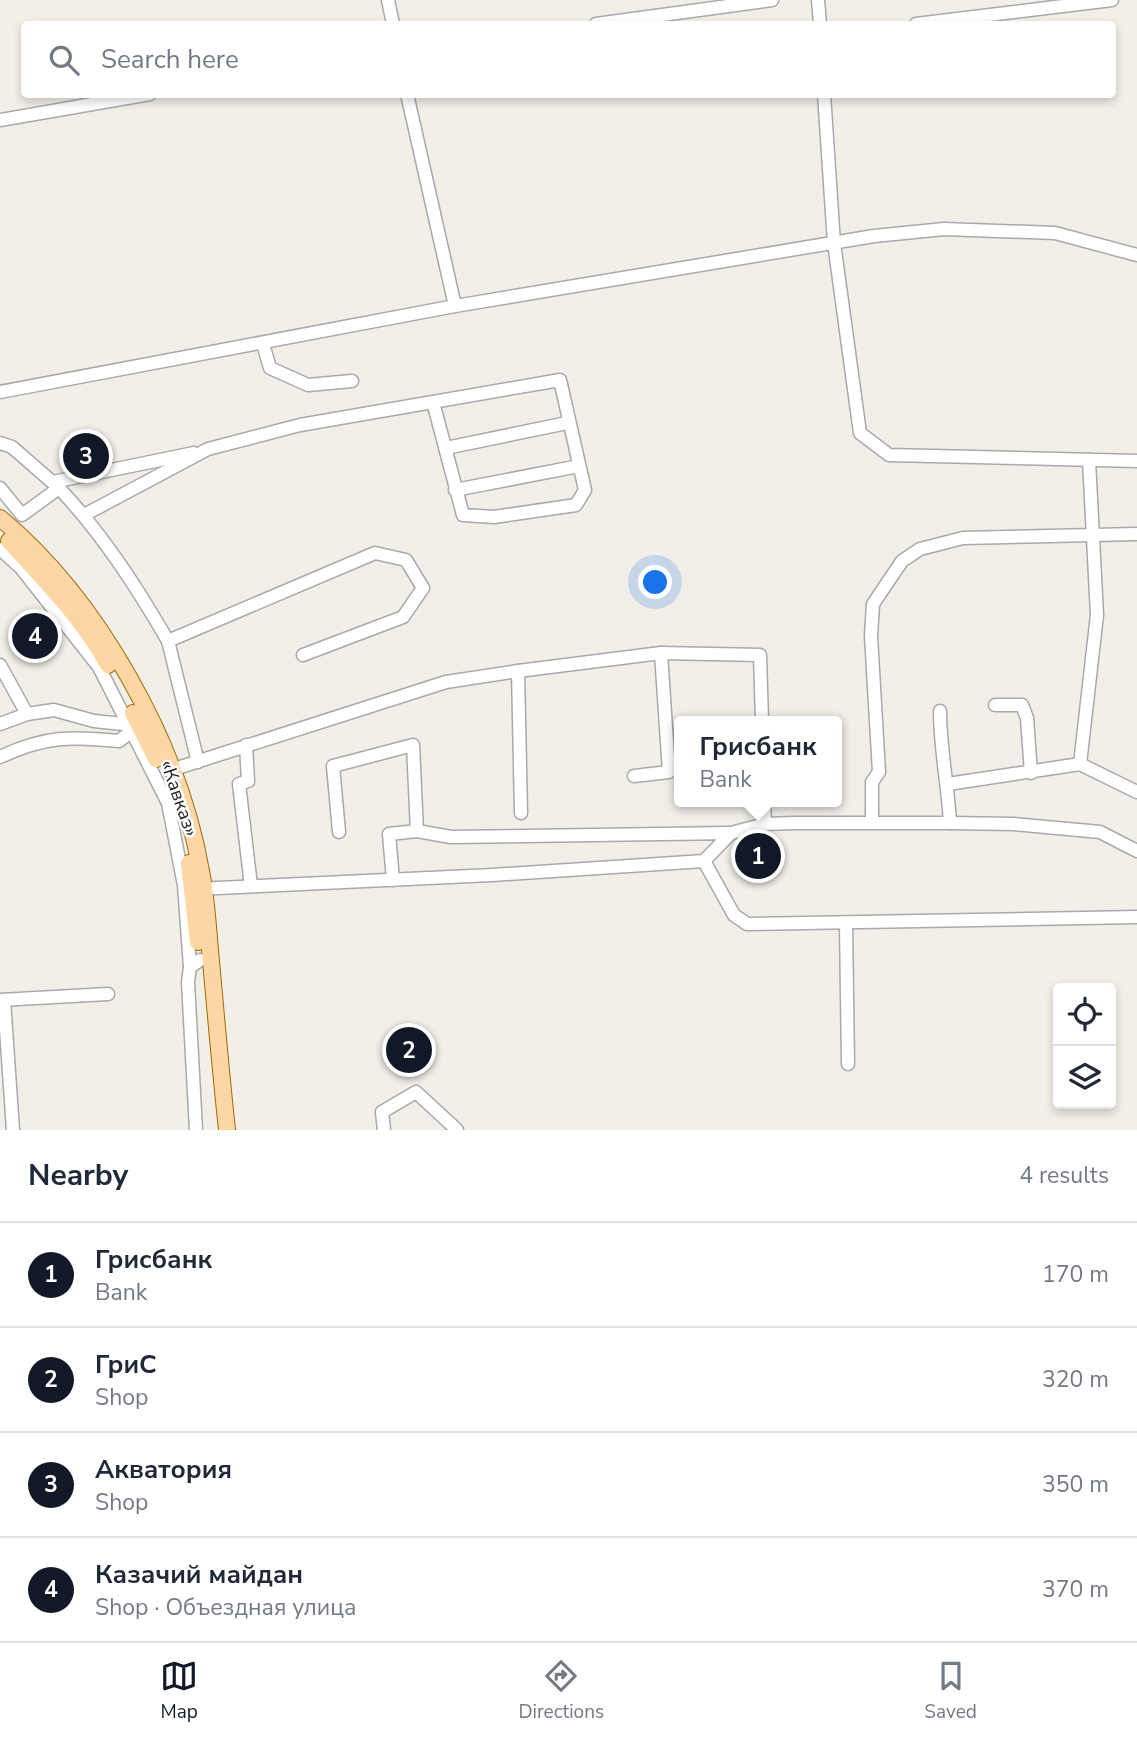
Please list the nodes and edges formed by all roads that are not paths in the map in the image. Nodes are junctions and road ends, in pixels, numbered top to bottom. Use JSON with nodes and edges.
{"nodes":[{"id":1,"x":388,"y":0,"type":"edge"},
{"id":2,"x":772,"y":0,"type":"edge"},
{"id":3,"x":1112,"y":0,"type":"edge"},
{"id":4,"x":818,"y":4,"type":"edge"},
{"id":5,"x":392,"y":21,"type":"edge"},
{"id":6,"x":618,"y":21,"type":"edge"},
{"id":7,"x":829,"y":21,"type":"edge"},
{"id":8,"x":940,"y":21,"type":"edge"},
{"id":9,"x":127,"y":98,"type":"edge"},
{"id":10,"x":408,"y":98,"type":"edge"},
{"id":11,"x":824,"y":98,"type":"edge"},
{"id":12,"x":0,"y":120,"type":"edge"},
{"id":13,"x":834,"y":243,"type":"junction"},
{"id":14,"x":1137,"y":255,"type":"edge"},
{"id":15,"x":455,"y":306,"type":"junction"},
{"id":16,"x":263,"y":344,"type":"junction"},
{"id":17,"x":352,"y":381,"type":"dead end"},
{"id":18,"x":0,"y":392,"type":"edge"},
{"id":19,"x":433,"y":402,"type":"junction"},
{"id":20,"x":567,"y":423,"type":"junction"},
{"id":21,"x":0,"y":443,"type":"edge"},
{"id":22,"x":446,"y":448,"type":"junction"},
{"id":23,"x":208,"y":449,"type":"junction"},
{"id":24,"x":1089,"y":460,"type":"junction"},
{"id":25,"x":1137,"y":461,"type":"edge"},
{"id":26,"x":579,"y":466,"type":"junction"},
{"id":27,"x":56,"y":485,"type":"junction"},
{"id":28,"x":0,"y":488,"type":"edge"},
{"id":29,"x":455,"y":490,"type":"junction"},
{"id":30,"x":85,"y":515,"type":"junction"},
{"id":31,"x":0,"y":518,"type":"edge"},
{"id":32,"x":0,"y":532,"type":"edge"},
{"id":33,"x":1093,"y":534,"type":"junction"},
{"id":34,"x":1137,"y":534,"type":"edge"},
{"id":35,"x":0,"y":550,"type":"edge"},
{"id":36,"x":167,"y":641,"type":"junction"},
{"id":37,"x":661,"y":653,"type":"junction"},
{"id":38,"x":303,"y":655,"type":"dead end"},
{"id":39,"x":0,"y":665,"type":"edge"},
{"id":40,"x":518,"y":671,"type":"junction"},
{"id":41,"x":995,"y":705,"type":"dead end"},
{"id":42,"x":940,"y":711,"type":"dead end"},
{"id":43,"x":27,"y":714,"type":"junction"},
{"id":44,"x":762,"y":716,"type":"edge"},
{"id":45,"x":0,"y":724,"type":"edge"},
{"id":46,"x":134,"y":727,"type":"junction"},
{"id":47,"x":246,"y":745,"type":"junction"},
{"id":48,"x":0,"y":757,"type":"edge"},
{"id":49,"x":198,"y":762,"type":"junction"},
{"id":50,"x":1080,"y":764,"type":"junction"},
{"id":51,"x":171,"y":770,"type":"junction"},
{"id":52,"x":1031,"y":773,"type":"junction"},
{"id":53,"x":634,"y":776,"type":"dead end"},
{"id":54,"x":948,"y":785,"type":"junction"},
{"id":55,"x":1137,"y":792,"type":"edge"},
{"id":56,"x":764,"y":807,"type":"edge"},
{"id":57,"x":521,"y":813,"type":"dead end"},
{"id":58,"x":872,"y":822,"type":"junction"},
{"id":59,"x":950,"y":823,"type":"junction"},
{"id":60,"x":765,"y":824,"type":"junction"},
{"id":61,"x":339,"y":831,"type":"dead end"},
{"id":62,"x":417,"y":831,"type":"junction"},
{"id":63,"x":731,"y":833,"type":"junction"},
{"id":64,"x":1137,"y":851,"type":"edge"},
{"id":65,"x":704,"y":860,"type":"junction"},
{"id":66,"x":393,"y":880,"type":"junction"},
{"id":67,"x":251,"y":886,"type":"junction"},
{"id":68,"x":198,"y":889,"type":"junction"},
{"id":69,"x":1137,"y":917,"type":"edge"},
{"id":70,"x":846,"y":924,"type":"junction"},
{"id":71,"x":195,"y":963,"type":"junction"},
{"id":72,"x":108,"y":994,"type":"dead end"},
{"id":73,"x":2,"y":1000,"type":"edge"},
{"id":74,"x":848,"y":1064,"type":"dead end"},
{"id":75,"x":13,"y":1130,"type":"edge"},
{"id":76,"x":196,"y":1130,"type":"edge"},
{"id":77,"x":217,"y":1130,"type":"edge"},
{"id":78,"x":226,"y":1130,"type":"edge"},
{"id":79,"x":384,"y":1130,"type":"edge"},
{"id":80,"x":457,"y":1130,"type":"edge"}],
"edges":[{"from":1,"to":5,"type":"street"},
{"from":2,"to":6,"type":"street"},
{"from":3,"to":8,"type":"street"},
{"from":4,"to":7,"type":"street"},
{"from":9,"to":12,"type":"street"},
{"from":10,"to":15,"type":"street"},
{"from":11,"to":13,"type":"street"},
{"from":13,"to":14,"type":"street"},
{"from":13,"to":15,"type":"street"},
{"from":13,"to":24,"type":"street"},
{"from":15,"to":16,"type":"street"},
{"from":16,"to":17,"type":"street"},
{"from":16,"to":18,"type":"street"},
{"from":19,"to":20,"type":"street"},
{"from":19,"to":22,"type":"street"},
{"from":19,"to":23,"type":"street"},
{"from":20,"to":22,"type":"street"},
{"from":20,"to":26,"type":"street"},
{"from":21,"to":27,"type":"street"},
{"from":22,"to":29,"type":"street"},
{"from":23,"to":27,"type":"street"},
{"from":23,"to":30,"type":"street"},
{"from":24,"to":25,"type":"street"},
{"from":24,"to":33,"type":"street"},
{"from":26,"to":29,"type":"street"},
{"from":26,"to":29,"type":"street"},
{"from":27,"to":28,"type":"street"},
{"from":27,"to":30,"type":"street"},
{"from":30,"to":36,"type":"street"},
{"from":31,"to":51,"type":"main road","name":"«Кавказ»"},
{"from":32,"to":46,"type":"main road","name":"«Кавказ»"},
{"from":33,"to":34,"type":"street"},
{"from":33,"to":50,"type":"street"},
{"from":33,"to":58,"type":"street"},
{"from":35,"to":46,"type":"street"},
{"from":36,"to":38,"type":"street"},
{"from":36,"to":49,"type":"street"},
{"from":37,"to":40,"type":"street"},
{"from":37,"to":44,"type":"street"},
{"from":37,"to":53,"type":"street"},
{"from":39,"to":43,"type":"street"},
{"from":40,"to":47,"type":"street"},
{"from":40,"to":57,"type":"street"},
{"from":41,"to":52,"type":"street"},
{"from":42,"to":54,"type":"street"},
{"from":43,"to":45,"type":"street"},
{"from":43,"to":46,"type":"street"},
{"from":46,"to":48,"type":"street"},
{"from":46,"to":68,"type":"main road","name":"«Кавказ»"},
{"from":46,"to":71,"type":"street"},
{"from":47,"to":49,"type":"street"},
{"from":47,"to":67,"type":"street"},
{"from":49,"to":51,"type":"street"},
{"from":50,"to":52,"type":"street"},
{"from":50,"to":55,"type":"street"},
{"from":51,"to":68,"type":"main road","name":"«Кавказ»"},
{"from":52,"to":54,"type":"street"},
{"from":54,"to":59,"type":"street"},
{"from":56,"to":60,"type":"street"},
{"from":58,"to":59,"type":"street"},
{"from":58,"to":60,"type":"street"},
{"from":59,"to":64,"type":"street"},
{"from":60,"to":63,"type":"street"},
{"from":61,"to":62,"type":"street"},
{"from":62,"to":63,"type":"street"},
{"from":62,"to":66,"type":"street"},
{"from":63,"to":65,"type":"street"},
{"from":65,"to":66,"type":"street"},
{"from":65,"to":70,"type":"street"},
{"from":66,"to":67,"type":"street"},
{"from":67,"to":68,"type":"street"},
{"from":68,"to":71,"type":"main road","name":"«Кавказ»"},
{"from":68,"to":78,"type":"main road","name":"«Кавказ»"},
{"from":69,"to":70,"type":"street"},
{"from":70,"to":74,"type":"street"},
{"from":71,"to":76,"type":"street"},
{"from":71,"to":77,"type":"main road","name":"«Кавказ»"},
{"from":72,"to":73,"type":"street"},
{"from":73,"to":75,"type":"street"},
{"from":79,"to":80,"type":"street"}]}
